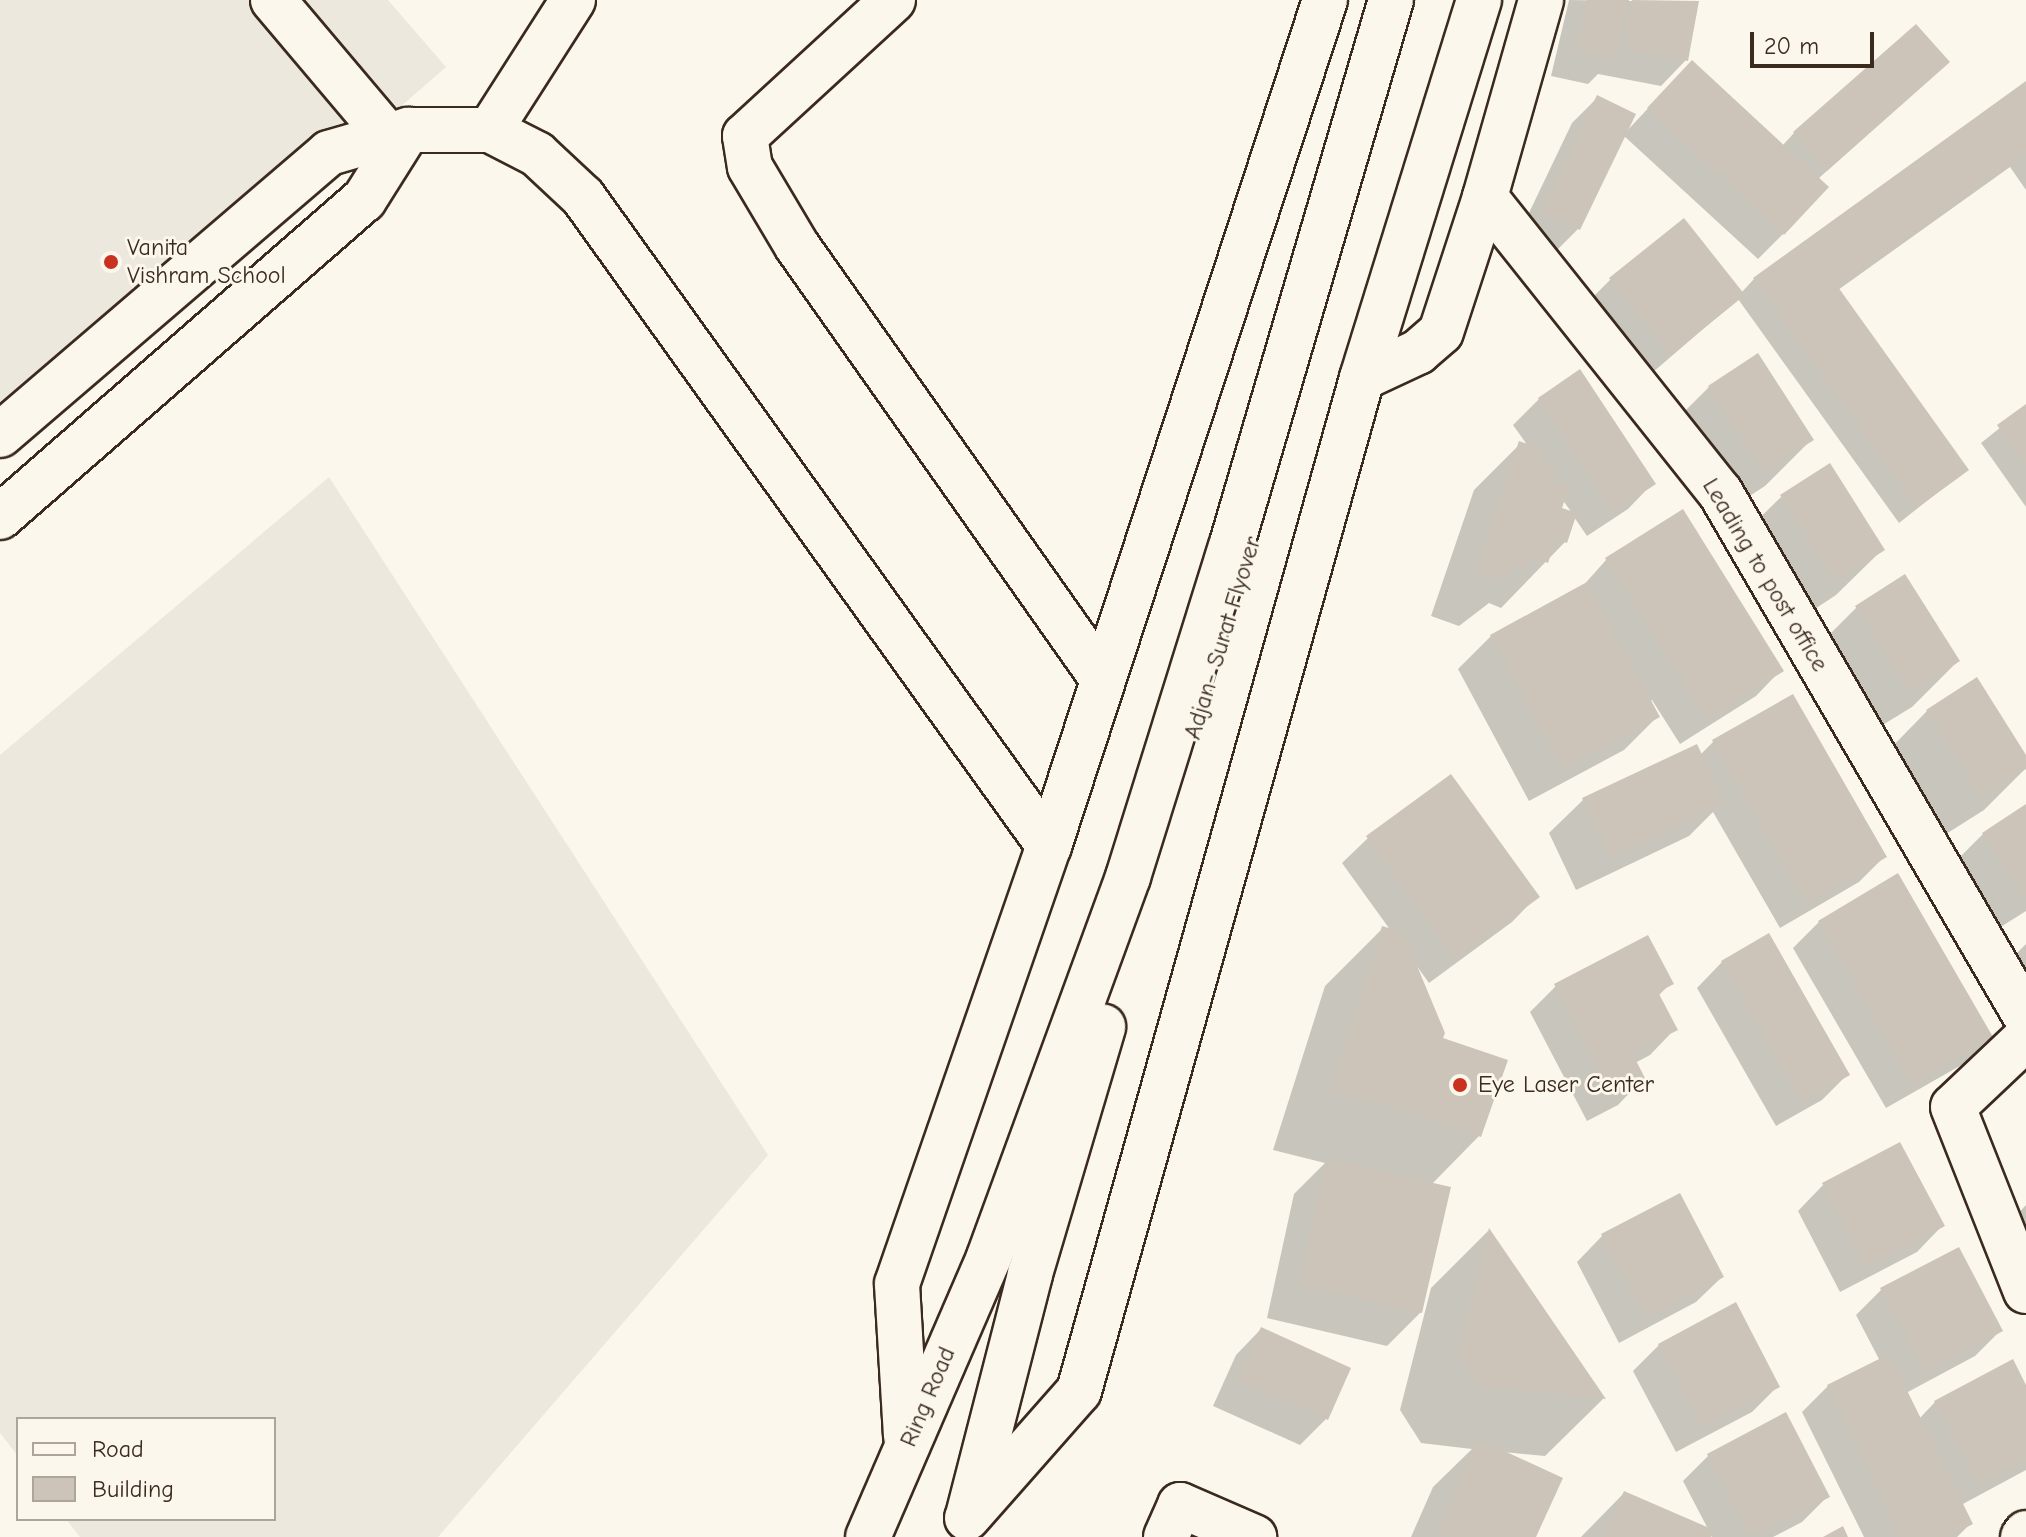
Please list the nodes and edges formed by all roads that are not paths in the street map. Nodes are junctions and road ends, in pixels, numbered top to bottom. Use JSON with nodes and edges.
{"nodes":[{"id":1,"x":273,"y":0,"type":"edge"},
{"id":2,"x":573,"y":0,"type":"edge"},
{"id":3,"x":893,"y":0,"type":"edge"},
{"id":4,"x":1325,"y":0,"type":"edge"},
{"id":5,"x":1391,"y":0,"type":"edge"},
{"id":6,"x":1413,"y":0,"type":"edge"},
{"id":7,"x":1479,"y":0,"type":"edge"},
{"id":8,"x":1541,"y":0,"type":"edge"},
{"id":9,"x":490,"y":130,"type":"junction"},
{"id":10,"x":398,"y":133,"type":"junction"},
{"id":11,"x":1485,"y":197,"type":"junction"},
{"id":12,"x":1362,"y":378,"type":"junction"},
{"id":13,"x":0,"y":435,"type":"edge"},
{"id":14,"x":0,"y":517,"type":"edge"},
{"id":15,"x":1102,"y":678,"type":"junction"},
{"id":16,"x":1049,"y":846,"type":"junction"},
{"id":17,"x":2026,"y":1017,"type":"edge"},
{"id":18,"x":2026,"y":1038,"type":"edge"},
{"id":19,"x":989,"y":1257,"type":"joint"},
{"id":20,"x":2026,"y":1291,"type":"edge"},
{"id":21,"x":907,"y":1447,"type":"junction"},
{"id":22,"x":964,"y":1528,"type":"edge"},
{"id":23,"x":868,"y":1537,"type":"edge"},
{"id":24,"x":1166,"y":1537,"type":"edge"},
{"id":25,"x":1254,"y":1537,"type":"edge"}],
"edges":[{"from":1,"to":10,"type":"main road"},
{"from":2,"to":9,"type":"main road"},
{"from":3,"to":15,"type":"main road"},
{"from":4,"to":15,"type":"main road"},
{"from":5,"to":19,"type":"main road","name":"Adjan- Surat Flyover"},
{"from":6,"to":22,"type":"main road","name":"Adjan- Surat Flyover"},
{"from":7,"to":12,"type":"main road"},
{"from":8,"to":11,"type":"main road"},
{"from":9,"to":10,"type":"main road"},
{"from":9,"to":16,"type":"main road"},
{"from":10,"to":13,"type":"main road"},
{"from":10,"to":14,"type":"main road"},
{"from":11,"to":12,"type":"main road"},
{"from":11,"to":17,"type":"main road","name":"Leading to post office"},
{"from":12,"to":22,"type":"main road"},
{"from":15,"to":16,"type":"main road"},
{"from":16,"to":21,"type":"main road"},
{"from":18,"to":20,"type":"main road"},
{"from":19,"to":21,"type":"main road","name":"Ring Road"},
{"from":21,"to":23,"type":"main road","name":"Ring Road"},
{"from":24,"to":25,"type":"main road"}]}
